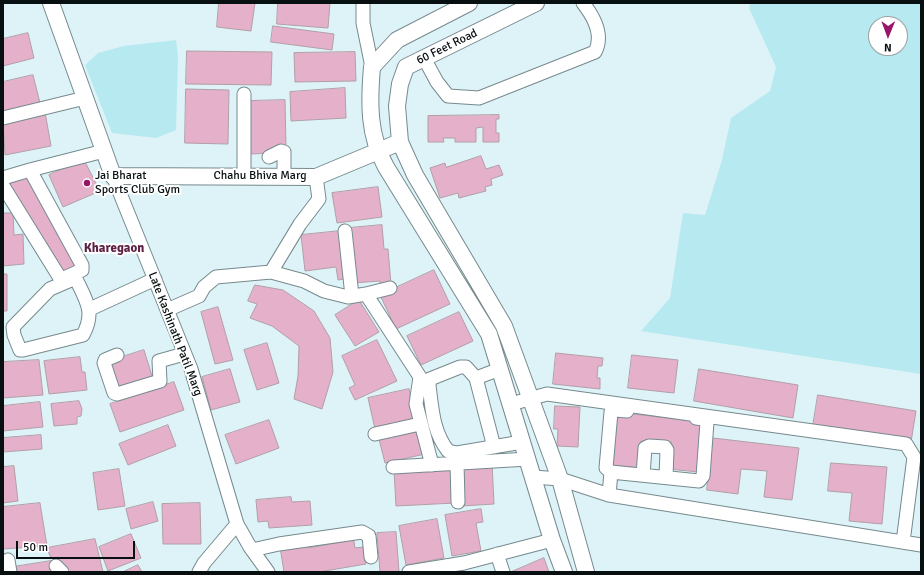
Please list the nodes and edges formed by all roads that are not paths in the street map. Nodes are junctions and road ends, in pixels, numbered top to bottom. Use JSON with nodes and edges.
{"nodes":[{"id":1,"x":50,"y":3,"type":"edge"},
{"id":2,"x":363,"y":3,"type":"edge"},
{"id":3,"x":469,"y":3,"type":"edge"},
{"id":4,"x":536,"y":3,"type":"edge"},
{"id":5,"x":583,"y":3,"type":"edge"},
{"id":6,"x":424,"y":58,"type":"junction"},
{"id":7,"x":372,"y":67,"type":"junction"},
{"id":8,"x":244,"y":94,"type":"dead end"},
{"id":9,"x":85,"y":98,"type":"junction"},
{"id":10,"x":3,"y":118,"type":"edge"},
{"id":11,"x":400,"y":142,"type":"junction"},
{"id":12,"x":104,"y":151,"type":"junction"},
{"id":13,"x":378,"y":152,"type":"junction"},
{"id":14,"x":269,"y":157,"type":"dead end"},
{"id":15,"x":30,"y":170,"type":"junction"},
{"id":16,"x":113,"y":176,"type":"junction"},
{"id":17,"x":244,"y":176,"type":"junction"},
{"id":18,"x":284,"y":176,"type":"junction"},
{"id":19,"x":316,"y":177,"type":"junction"},
{"id":20,"x":3,"y":178,"type":"edge"},
{"id":21,"x":3,"y":186,"type":"edge"},
{"id":22,"x":345,"y":231,"type":"dead end"},
{"id":23,"x":271,"y":272,"type":"junction"},
{"id":24,"x":155,"y":280,"type":"junction"},
{"id":25,"x":390,"y":288,"type":"dead end"},
{"id":26,"x":366,"y":294,"type":"junction"},
{"id":27,"x":352,"y":296,"type":"junction"},
{"id":28,"x":90,"y":309,"type":"junction"},
{"id":29,"x":167,"y":310,"type":"junction"},
{"id":30,"x":184,"y":354,"type":"junction"},
{"id":31,"x":117,"y":355,"type":"dead end"},
{"id":32,"x":500,"y":369,"type":"junction"},
{"id":33,"x":476,"y":378,"type":"junction"},
{"id":34,"x":531,"y":398,"type":"junction"},
{"id":35,"x":511,"y":404,"type":"junction"},
{"id":36,"x":420,"y":424,"type":"junction"},
{"id":37,"x":375,"y":434,"type":"dead end"},
{"id":38,"x":522,"y":442,"type":"junction"},
{"id":39,"x":494,"y":447,"type":"junction"},
{"id":40,"x":528,"y":459,"type":"junction"},
{"id":41,"x":457,"y":463,"type":"junction"},
{"id":42,"x":432,"y":465,"type":"junction"},
{"id":43,"x":393,"y":467,"type":"dead end"},
{"id":44,"x":611,"y":472,"type":"junction"},
{"id":45,"x":643,"y":475,"type":"junction"},
{"id":46,"x":533,"y":477,"type":"junction"},
{"id":47,"x":666,"y":477,"type":"junction"},
{"id":48,"x":560,"y":479,"type":"junction"},
{"id":49,"x":609,"y":494,"type":"junction"},
{"id":50,"x":458,"y":502,"type":"dead end"},
{"id":51,"x":570,"y":514,"type":"junction"},
{"id":52,"x":546,"y":521,"type":"junction"},
{"id":53,"x":238,"y":524,"type":"junction"},
{"id":54,"x":552,"y":540,"type":"junction"},
{"id":55,"x":903,"y":542,"type":"junction"},
{"id":56,"x":921,"y":545,"type":"edge"},
{"id":57,"x":252,"y":550,"type":"junction"},
{"id":58,"x":497,"y":554,"type":"junction"},
{"id":59,"x":371,"y":557,"type":"dead end"},
{"id":60,"x":466,"y":568,"type":"edge"},
{"id":61,"x":199,"y":572,"type":"edge"},
{"id":62,"x":268,"y":572,"type":"edge"},
{"id":63,"x":409,"y":572,"type":"edge"},
{"id":64,"x":503,"y":572,"type":"edge"},
{"id":65,"x":564,"y":572,"type":"edge"},
{"id":66,"x":586,"y":572,"type":"edge"}],
"edges":[{"from":1,"to":9,"type":"street","name":"Late Kashinath Patil Marg"},
{"from":2,"to":7,"type":"street"},
{"from":3,"to":7,"type":"street"},
{"from":4,"to":6,"type":"street","name":"60 Feet Road"},
{"from":5,"to":6,"type":"street"},
{"from":6,"to":11,"type":"street","name":"60 Feet Road"},
{"from":7,"to":13,"type":"street"},
{"from":8,"to":17,"type":"street"},
{"from":9,"to":10,"type":"street"},
{"from":9,"to":12,"type":"street","name":"Late Kashinath Patil Marg"},
{"from":11,"to":13,"type":"street","name":"Chahu Bhiva Marg"},
{"from":11,"to":34,"type":"street","name":"60 Feet Road"},
{"from":12,"to":15,"type":"street"},
{"from":12,"to":16,"type":"street","name":"Late Kashinath Patil Marg"},
{"from":13,"to":19,"type":"street","name":"Chahu Bhiva Marg"},
{"from":13,"to":32,"type":"street"},
{"from":14,"to":18,"type":"street"},
{"from":15,"to":20,"type":"street"},
{"from":15,"to":21,"type":"street"},
{"from":16,"to":17,"type":"street","name":"Chahu Bhiva Marg"},
{"from":16,"to":24,"type":"street","name":"Late Kashinath Patil Marg"},
{"from":17,"to":18,"type":"street","name":"Chahu Bhiva Marg"},
{"from":18,"to":19,"type":"street","name":"Chahu Bhiva Marg"},
{"from":19,"to":23,"type":"street"},
{"from":22,"to":27,"type":"street"},
{"from":23,"to":27,"type":"street"},
{"from":23,"to":29,"type":"street"},
{"from":24,"to":28,"type":"street"},
{"from":24,"to":29,"type":"street","name":"Late Kashinath Patil Marg"},
{"from":25,"to":26,"type":"street"},
{"from":26,"to":27,"type":"street"},
{"from":26,"to":36,"type":"street"},
{"from":28,"to":28,"type":"street"},
{"from":29,"to":30,"type":"street","name":"Late Kashinath Patil Marg"},
{"from":30,"to":31,"type":"street"},
{"from":30,"to":53,"type":"street","name":"Late Kashinath Patil Marg"},
{"from":32,"to":33,"type":"street"},
{"from":32,"to":35,"type":"street"},
{"from":33,"to":39,"type":"street"},
{"from":33,"to":39,"type":"street"},
{"from":34,"to":35,"type":"street"},
{"from":34,"to":48,"type":"street","name":"60 Feet Road"},
{"from":34,"to":55,"type":"street"},
{"from":35,"to":38,"type":"street"},
{"from":36,"to":37,"type":"street"},
{"from":36,"to":42,"type":"street"},
{"from":38,"to":39,"type":"street"},
{"from":38,"to":40,"type":"street"},
{"from":40,"to":41,"type":"street"},
{"from":40,"to":46,"type":"street"},
{"from":41,"to":42,"type":"street"},
{"from":41,"to":50,"type":"street"},
{"from":42,"to":43,"type":"street"},
{"from":44,"to":45,"type":"street"},
{"from":44,"to":47,"type":"street"},
{"from":44,"to":49,"type":"street"},
{"from":45,"to":47,"type":"street"},
{"from":45,"to":47,"type":"street"},
{"from":46,"to":48,"type":"street"},
{"from":46,"to":52,"type":"street"},
{"from":48,"to":49,"type":"street"},
{"from":48,"to":51,"type":"street","name":"60 Feet Road"},
{"from":49,"to":55,"type":"street"},
{"from":51,"to":52,"type":"street"},
{"from":51,"to":66,"type":"street","name":"60 Feet Road"},
{"from":52,"to":54,"type":"street"},
{"from":53,"to":57,"type":"street","name":"Late Kashinath Patil Marg"},
{"from":53,"to":61,"type":"street"},
{"from":54,"to":58,"type":"street"},
{"from":54,"to":65,"type":"street"},
{"from":55,"to":56,"type":"street"},
{"from":57,"to":59,"type":"street"},
{"from":57,"to":62,"type":"street","name":"Late Kashinath Patil Marg"},
{"from":58,"to":60,"type":"street"},
{"from":58,"to":64,"type":"street"},
{"from":60,"to":63,"type":"street"}]}
